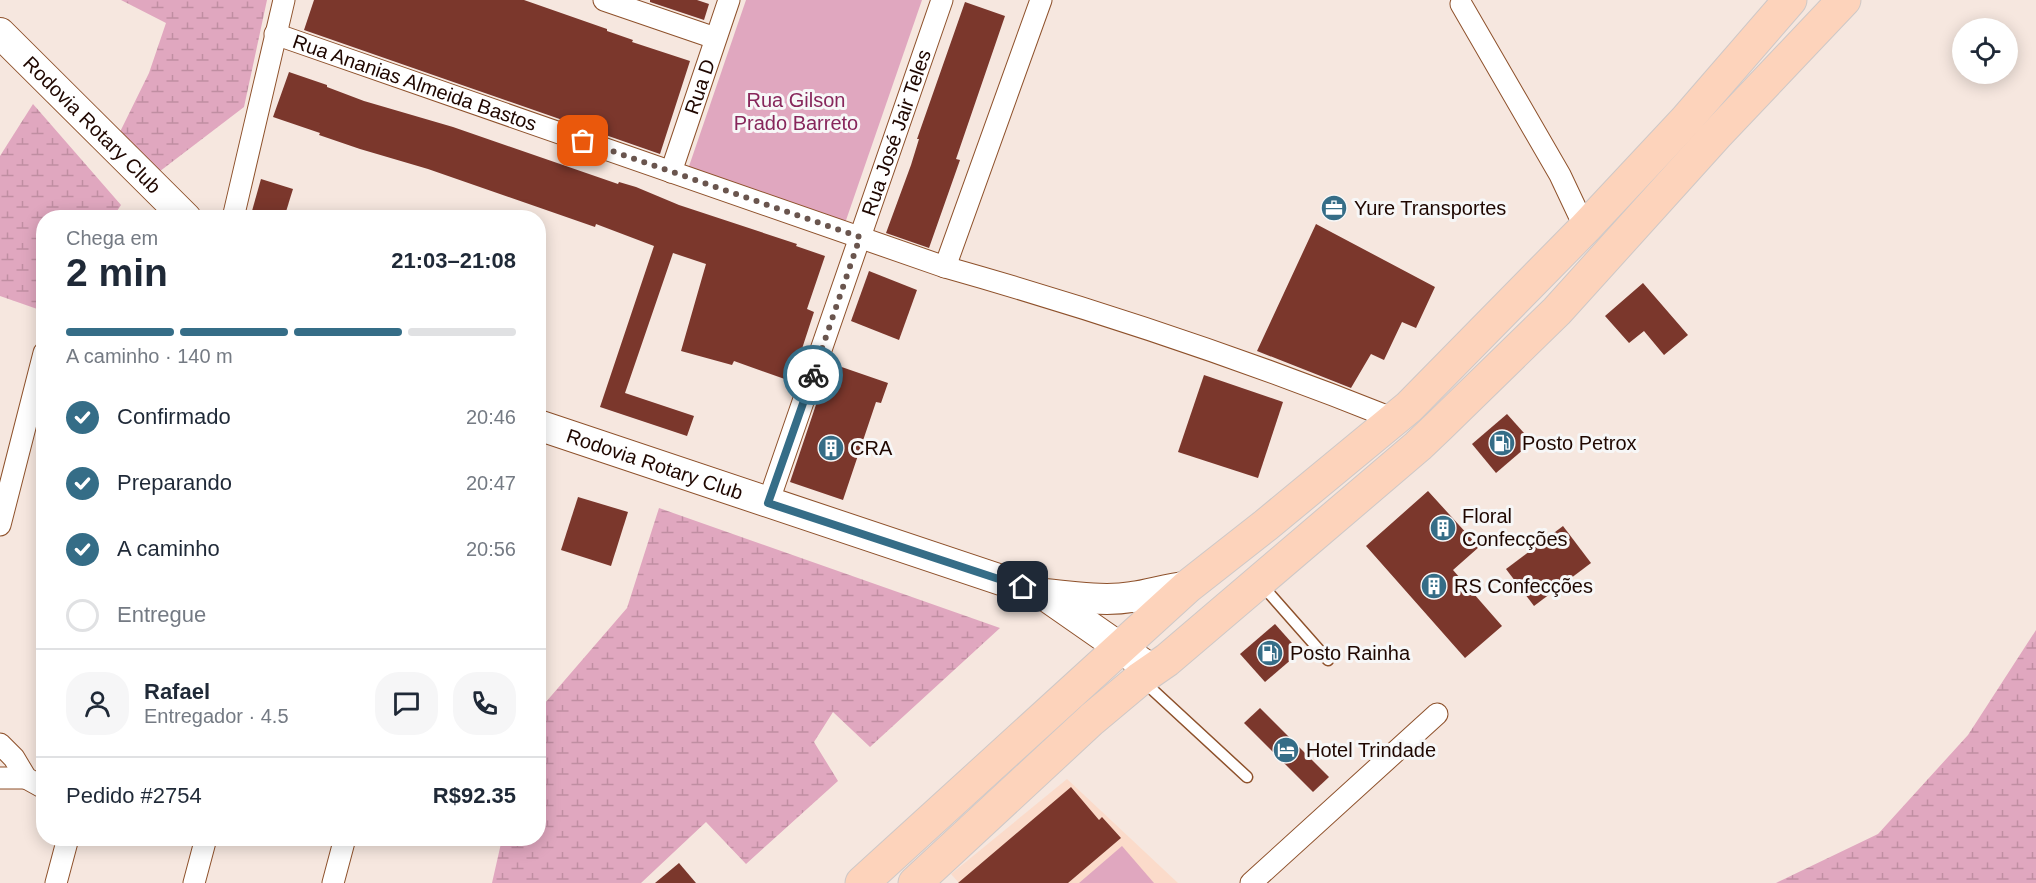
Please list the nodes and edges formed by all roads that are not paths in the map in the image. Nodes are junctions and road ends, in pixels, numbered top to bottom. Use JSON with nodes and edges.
{"nodes":[{"id":1,"x":284,"y":0,"type":"edge"},
{"id":2,"x":604,"y":0,"type":"edge"},
{"id":3,"x":729,"y":0,"type":"edge"},
{"id":4,"x":942,"y":0,"type":"edge"},
{"id":5,"x":1790,"y":0,"type":"edge"},
{"id":6,"x":1844,"y":0,"type":"edge"},
{"id":7,"x":1038,"y":1,"type":"edge"},
{"id":8,"x":1461,"y":4,"type":"dead end"},
{"id":9,"x":0,"y":33,"type":"edge"},
{"id":10,"x":275,"y":34,"type":"junction"},
{"id":11,"x":715,"y":38,"type":"junction"},
{"id":12,"x":671,"y":172,"type":"junction"},
{"id":13,"x":178,"y":210,"type":"edge"},
{"id":14,"x":235,"y":210,"type":"edge"},
{"id":15,"x":1585,"y":228,"type":"junction"},
{"id":16,"x":860,"y":237,"type":"junction"},
{"id":17,"x":945,"y":267,"type":"junction"},
{"id":18,"x":36,"y":384,"type":"edge"},
{"id":19,"x":1386,"y":425,"type":"junction"},
{"id":20,"x":546,"y":428,"type":"edge"},
{"id":21,"x":1403,"y":458,"type":"junction"},
{"id":22,"x":768,"y":503,"type":"junction"},
{"id":23,"x":0,"y":525,"type":"edge"},
{"id":24,"x":1258,"y":582,"type":"junction"},
{"id":25,"x":1187,"y":587,"type":"junction"},
{"id":26,"x":1043,"y":594,"type":"junction"},
{"id":27,"x":1121,"y":647,"type":"junction"},
{"id":28,"x":1328,"y":660,"type":"dead end"},
{"id":29,"x":1146,"y":674,"type":"junction"},
{"id":30,"x":1437,"y":714,"type":"dead end"},
{"id":31,"x":0,"y":744,"type":"edge"},
{"id":32,"x":1247,"y":777,"type":"dead end"},
{"id":33,"x":0,"y":778,"type":"edge"},
{"id":34,"x":35,"y":783,"type":"edge"},
{"id":35,"x":66,"y":846,"type":"edge"},
{"id":36,"x":204,"y":846,"type":"edge"},
{"id":37,"x":343,"y":846,"type":"edge"},
{"id":38,"x":920,"y":882,"type":"edge"},
{"id":39,"x":56,"y":883,"type":"edge"},
{"id":40,"x":194,"y":883,"type":"edge"},
{"id":41,"x":333,"y":883,"type":"edge"},
{"id":42,"x":862,"y":883,"type":"edge"},
{"id":43,"x":1251,"y":883,"type":"edge"}],
"edges":[{"from":1,"to":10,"type":"street"},
{"from":2,"to":11,"type":"street"},
{"from":3,"to":11,"type":"street","name":"Rua D"},
{"from":4,"to":16,"type":"street","name":"Rua José Jair Teles"},
{"from":5,"to":15,"type":"main road"},
{"from":6,"to":21,"type":"main road"},
{"from":7,"to":17,"type":"street"},
{"from":8,"to":15,"type":"street"},
{"from":9,"to":13,"type":"main road","name":"Rodovia Rotary Club"},
{"from":10,"to":12,"type":"street","name":"Rua Ananias Almeida Bastos"},
{"from":10,"to":14,"type":"street"},
{"from":11,"to":12,"type":"street","name":"Rua D"},
{"from":12,"to":16,"type":"street","name":"Rua Ananias Almeida Bastos"},
{"from":15,"to":19,"type":"main road"},
{"from":16,"to":17,"type":"street","name":"Rua Ananias Almeida Bastos"},
{"from":16,"to":22,"type":"street","name":"Rua José Jair Teles"},
{"from":17,"to":19,"type":"street","name":"Rua Ananias Almeida Bastos"},
{"from":18,"to":23,"type":"street"},
{"from":19,"to":21,"type":"main road"},
{"from":19,"to":25,"type":"main road"},
{"from":20,"to":22,"type":"main road","name":"Rodovia Rotary Club"},
{"from":21,"to":24,"type":"main road"},
{"from":22,"to":26,"type":"main road","name":"Rodovia Rotary Club"},
{"from":24,"to":28,"type":"lane"},
{"from":24,"to":29,"type":"main road"},
{"from":25,"to":26,"type":"main road"},
{"from":25,"to":27,"type":"main road"},
{"from":26,"to":27,"type":"main road"},
{"from":27,"to":29,"type":"main road"},
{"from":27,"to":42,"type":"main road"},
{"from":29,"to":32,"type":"lane"},
{"from":29,"to":38,"type":"main road"},
{"from":30,"to":43,"type":"street"},
{"from":31,"to":34,"type":"street"},
{"from":33,"to":34,"type":"street"},
{"from":35,"to":39,"type":"street"},
{"from":36,"to":40,"type":"street"},
{"from":37,"to":41,"type":"street"}]}
